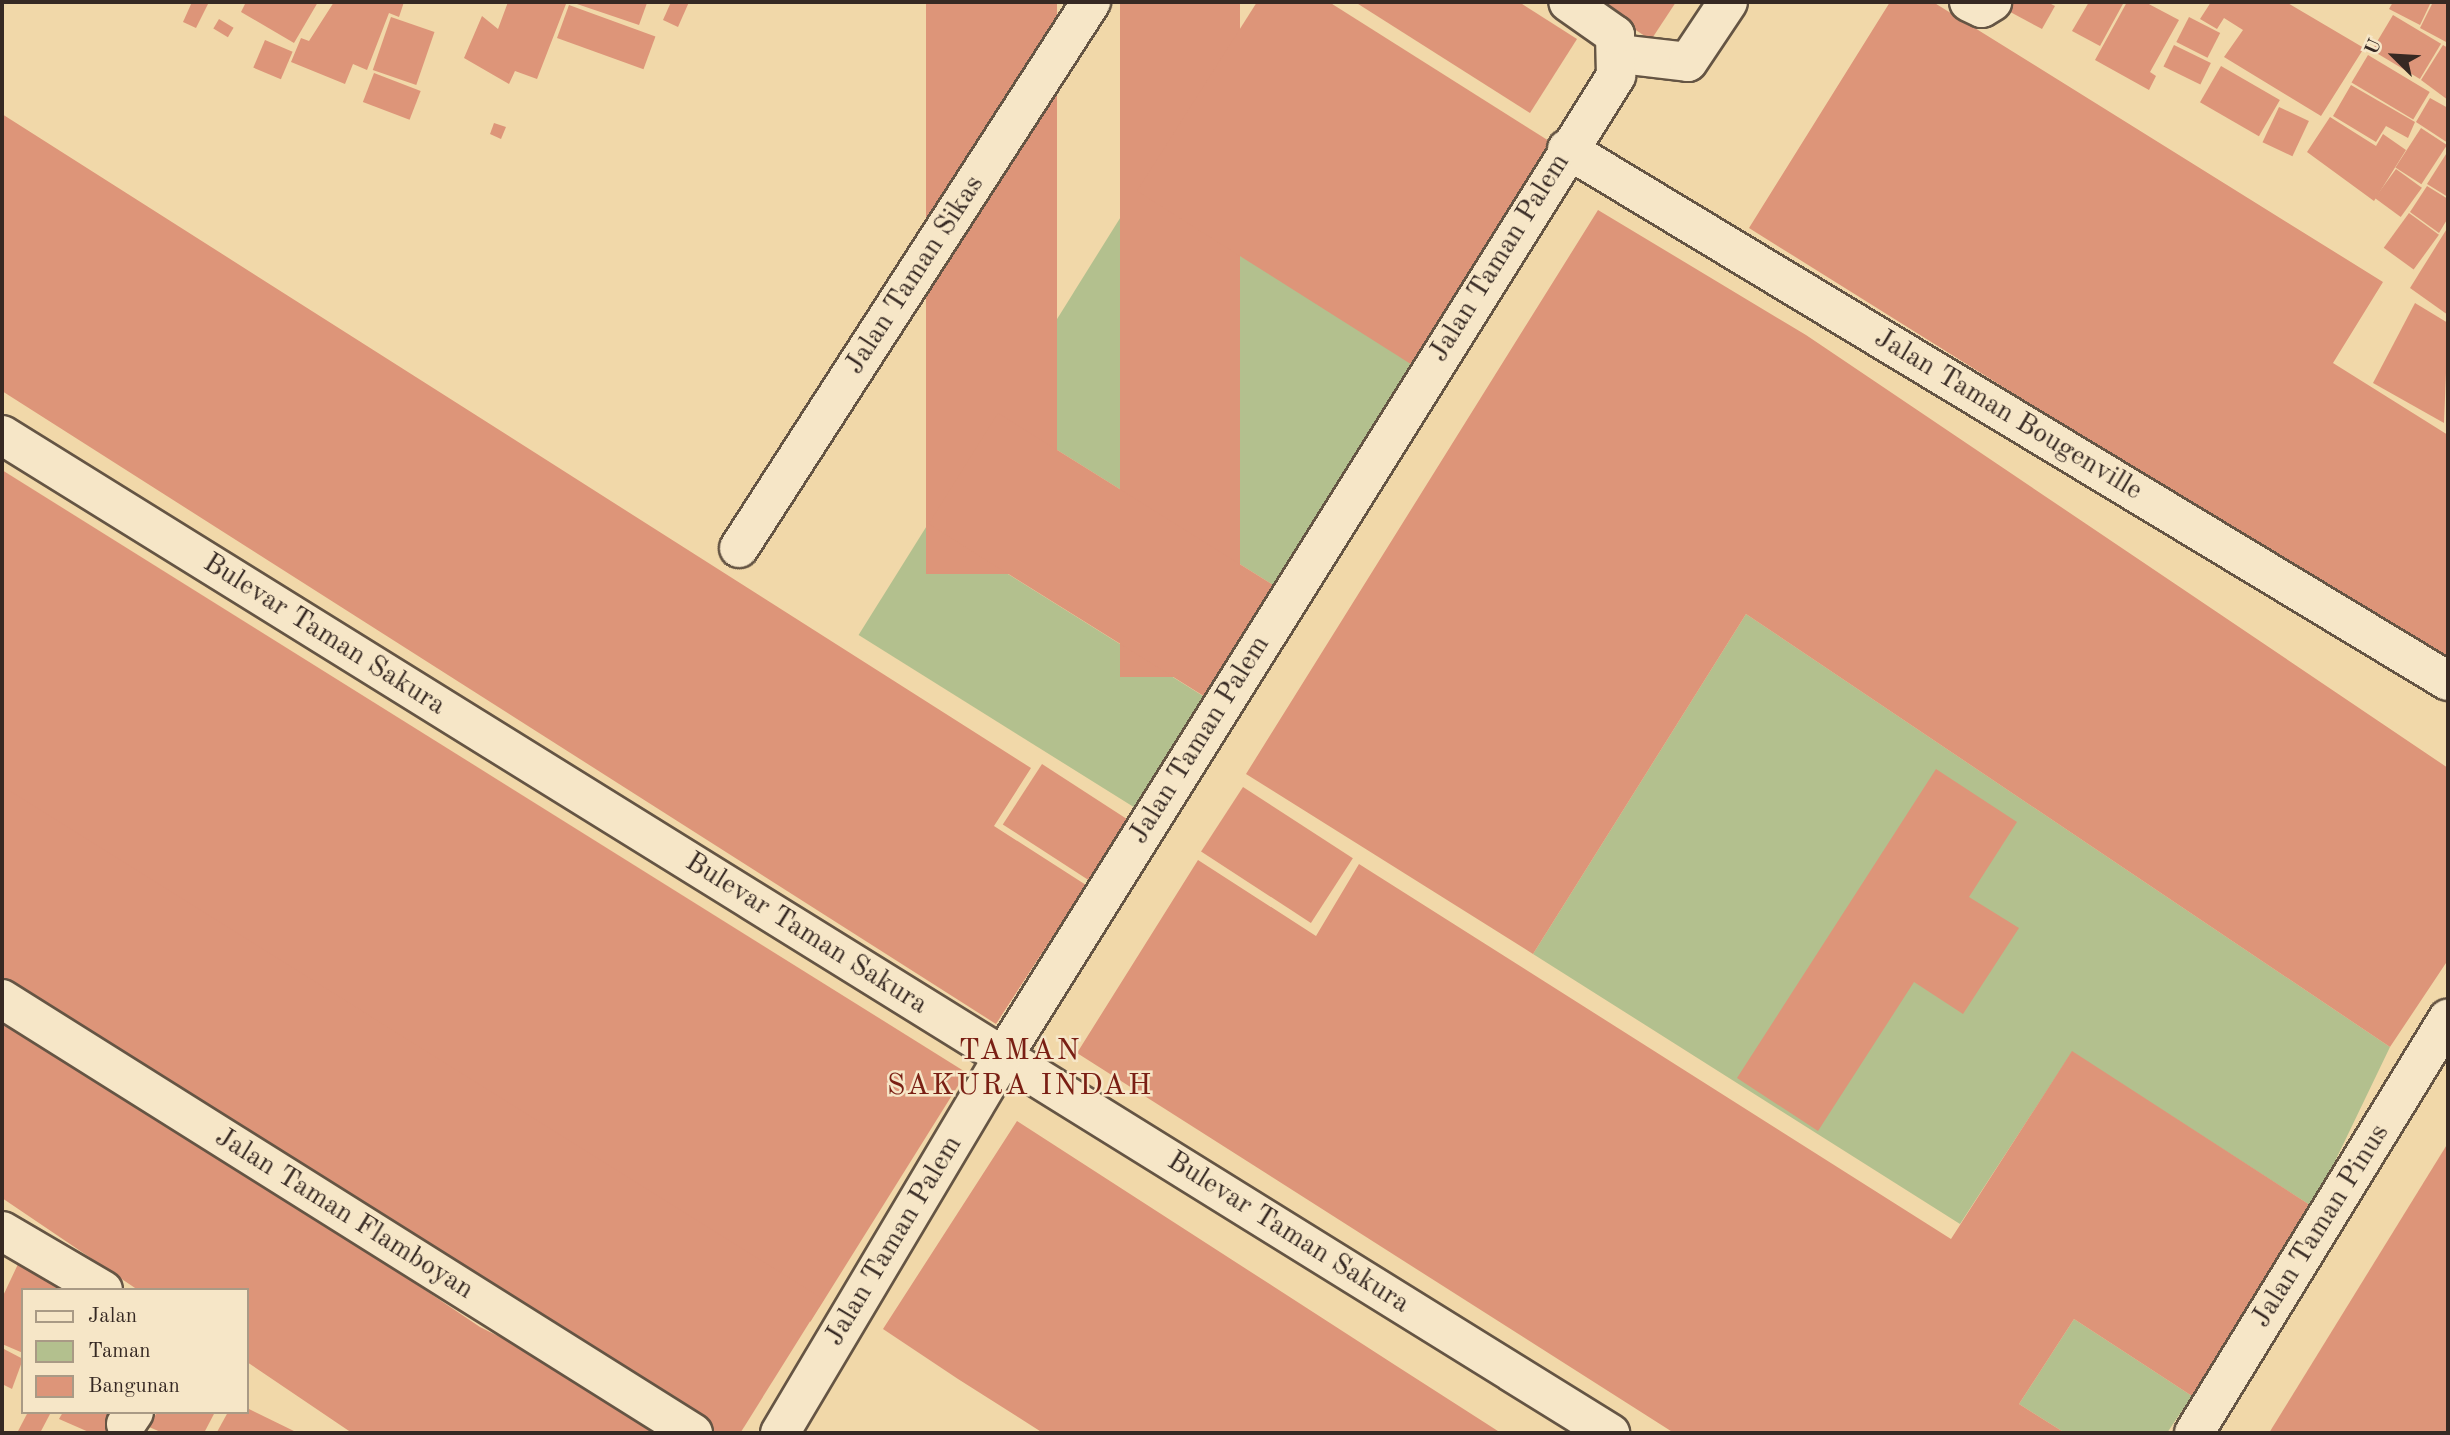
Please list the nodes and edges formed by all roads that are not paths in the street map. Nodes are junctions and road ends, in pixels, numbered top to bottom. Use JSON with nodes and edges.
{"nodes":[{"id":1,"x":1091,"y":2,"type":"edge"},
{"id":2,"x":1568,"y":2,"type":"edge"},
{"id":3,"x":1728,"y":2,"type":"edge"},
{"id":4,"x":1969,"y":2,"type":"edge"},
{"id":5,"x":1992,"y":2,"type":"edge"},
{"id":6,"x":1620,"y":52,"type":"junction"},
{"id":7,"x":1567,"y":149,"type":"junction"},
{"id":8,"x":2,"y":435,"type":"edge"},
{"id":9,"x":739,"y":548,"type":"dead end"},
{"id":10,"x":2448,"y":681,"type":"edge"},
{"id":11,"x":2,"y":999,"type":"edge"},
{"id":12,"x":2448,"y":1019,"type":"edge"},
{"id":13,"x":1004,"y":1055,"type":"junction"},
{"id":14,"x":2,"y":1231,"type":"edge"},
{"id":15,"x":100,"y":1288,"type":"edge"},
{"id":16,"x":690,"y":1431,"type":"edge"},
{"id":17,"x":780,"y":1433,"type":"edge"},
{"id":18,"x":1610,"y":1433,"type":"edge"},
{"id":19,"x":2194,"y":1433,"type":"edge"}],
"edges":[{"from":1,"to":9,"type":"street","name":"Jalan Taman Sikas"},
{"from":2,"to":6,"type":"street"},
{"from":3,"to":6,"type":"street"},
{"from":4,"to":5,"type":"street"},
{"from":6,"to":7,"type":"street","name":"Jalan Taman Palem"},
{"from":7,"to":10,"type":"street","name":"Jalan Taman Bougenville"},
{"from":7,"to":13,"type":"street","name":"Jalan Taman Palem"},
{"from":8,"to":13,"type":"street","name":"Bulevar Taman Sakura"},
{"from":11,"to":16,"type":"street","name":"Jalan Taman Flamboyan"},
{"from":12,"to":19,"type":"street","name":"Jalan Taman Pinus"},
{"from":13,"to":17,"type":"street","name":"Jalan Taman Palem"},
{"from":13,"to":18,"type":"street","name":"Bulevar Taman Sakura"},
{"from":14,"to":15,"type":"street"}]}
